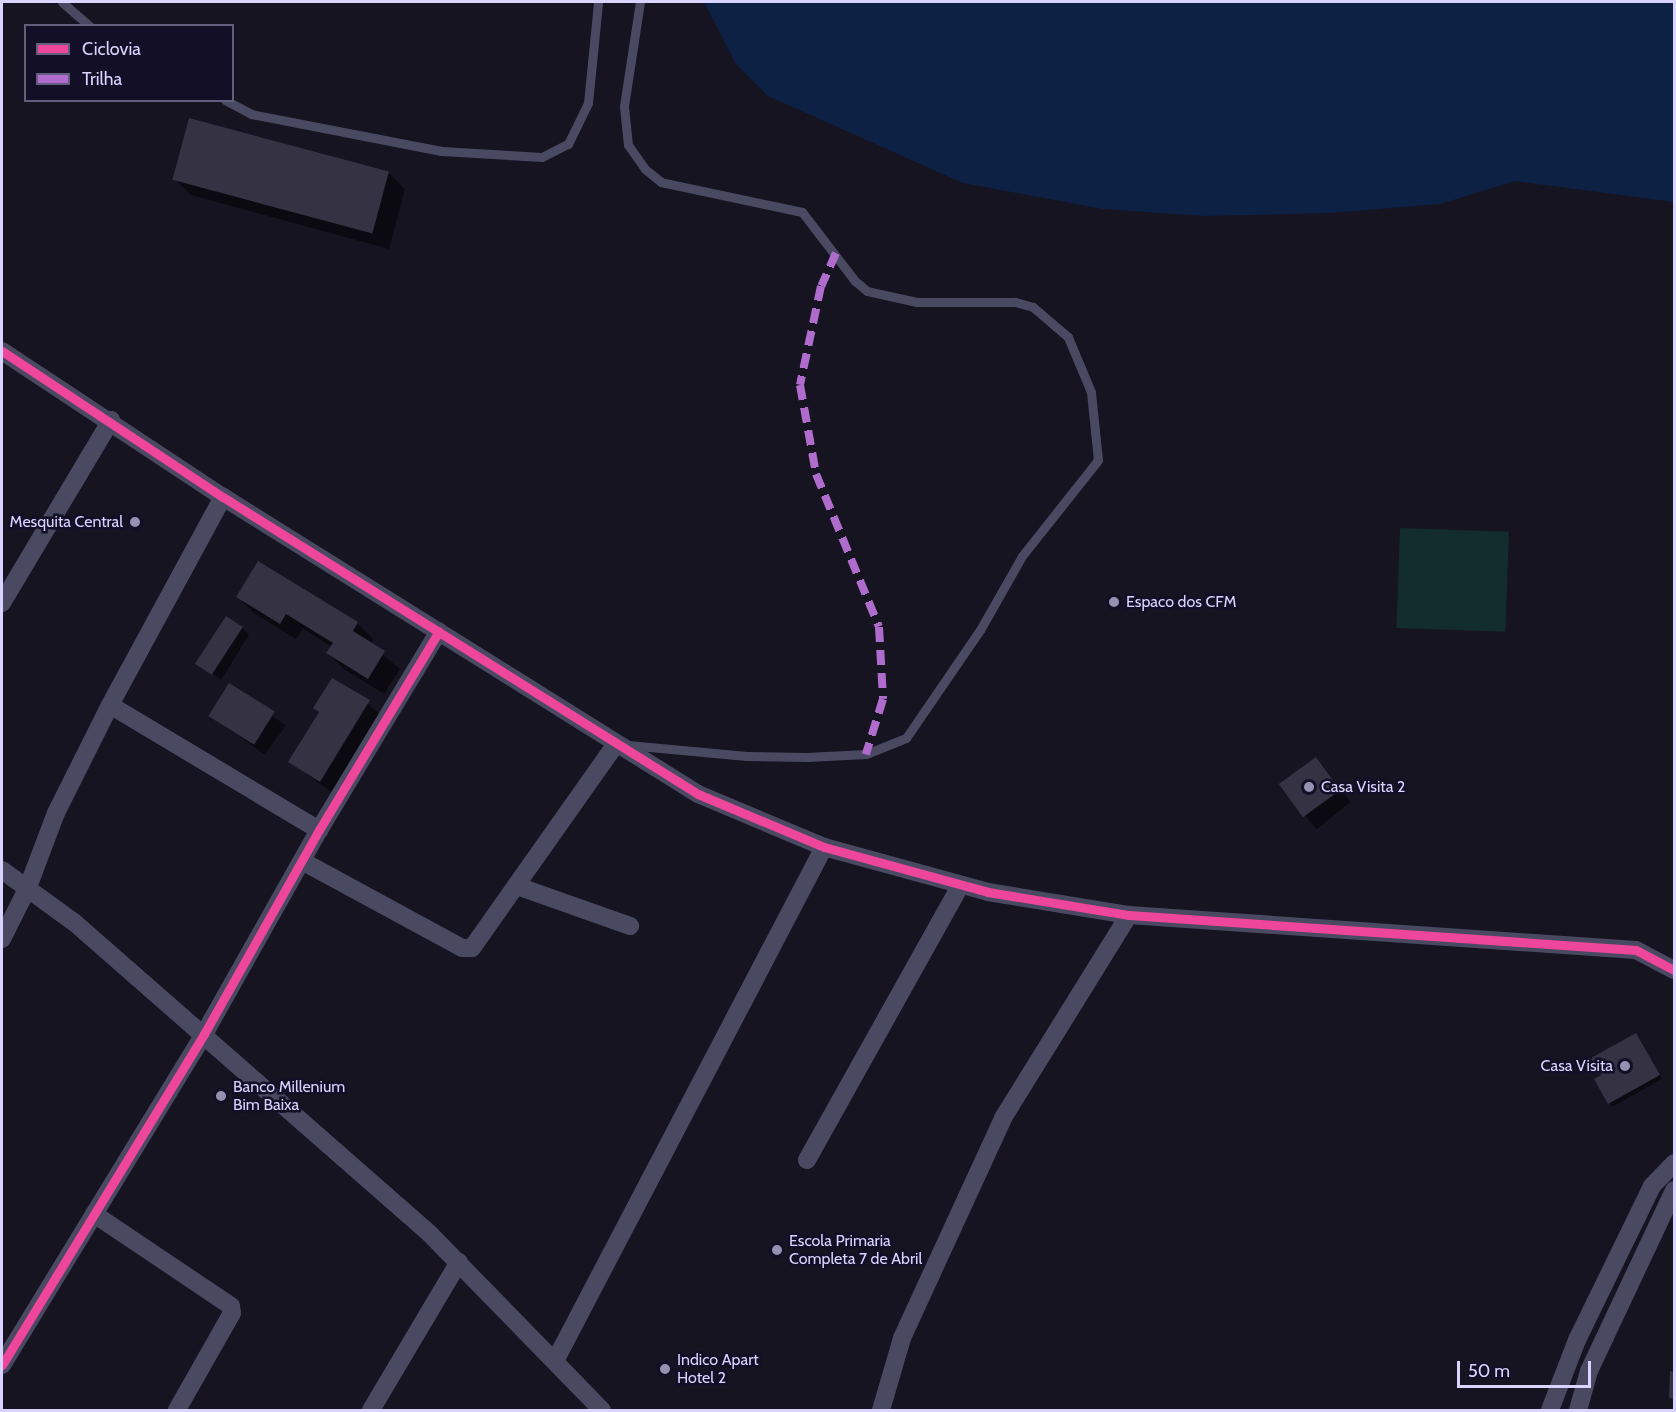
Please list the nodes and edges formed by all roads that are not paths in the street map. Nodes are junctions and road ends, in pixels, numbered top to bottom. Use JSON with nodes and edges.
{"nodes":[{"id":1,"x":62,"y":2,"type":"edge"},
{"id":2,"x":598,"y":2,"type":"edge"},
{"id":3,"x":640,"y":2,"type":"edge"},
{"id":4,"x":88,"y":24,"type":"edge"},
{"id":5,"x":229,"y":102,"type":"edge"},
{"id":6,"x":2,"y":351,"type":"edge"},
{"id":7,"x":111,"y":420,"type":"junction"},
{"id":8,"x":224,"y":497,"type":"junction"},
{"id":9,"x":2,"y":603,"type":"edge"},
{"id":10,"x":439,"y":632,"type":"junction"},
{"id":11,"x":110,"y":705,"type":"junction"},
{"id":12,"x":616,"y":744,"type":"junction"},
{"id":13,"x":319,"y":830,"type":"junction"},
{"id":14,"x":824,"y":847,"type":"junction"},
{"id":15,"x":302,"y":861,"type":"junction"},
{"id":16,"x":2,"y":870,"type":"edge"},
{"id":17,"x":28,"y":886,"type":"junction"},
{"id":18,"x":517,"y":886,"type":"junction"},
{"id":19,"x":960,"y":886,"type":"junction"},
{"id":20,"x":1129,"y":915,"type":"junction"},
{"id":21,"x":630,"y":926,"type":"dead end"},
{"id":22,"x":2,"y":939,"type":"edge"},
{"id":23,"x":1674,"y":970,"type":"edge"},
{"id":24,"x":204,"y":1034,"type":"junction"},
{"id":25,"x":807,"y":1160,"type":"dead end"},
{"id":26,"x":1674,"y":1163,"type":"edge"},
{"id":27,"x":1674,"y":1190,"type":"edge"},
{"id":28,"x":94,"y":1214,"type":"junction"},
{"id":29,"x":459,"y":1262,"type":"junction"},
{"id":30,"x":555,"y":1362,"type":"junction"},
{"id":31,"x":2,"y":1365,"type":"edge"},
{"id":32,"x":177,"y":1410,"type":"edge"},
{"id":33,"x":371,"y":1410,"type":"edge"},
{"id":34,"x":602,"y":1410,"type":"edge"},
{"id":35,"x":881,"y":1410,"type":"edge"},
{"id":36,"x":1550,"y":1410,"type":"edge"},
{"id":37,"x":1578,"y":1410,"type":"edge"}],
"edges":[{"from":1,"to":4,"type":"lane"},
{"from":2,"to":5,"type":"lane"},
{"from":3,"to":12,"type":"lane"},
{"from":6,"to":7,"type":"street"},
{"from":7,"to":8,"type":"street"},
{"from":7,"to":9,"type":"street"},
{"from":8,"to":10,"type":"street"},
{"from":8,"to":11,"type":"street"},
{"from":10,"to":12,"type":"street"},
{"from":10,"to":13,"type":"street"},
{"from":11,"to":13,"type":"street"},
{"from":11,"to":17,"type":"street"},
{"from":12,"to":14,"type":"street"},
{"from":12,"to":18,"type":"street"},
{"from":13,"to":15,"type":"street"},
{"from":14,"to":19,"type":"street"},
{"from":14,"to":30,"type":"street"},
{"from":15,"to":18,"type":"street"},
{"from":15,"to":24,"type":"street"},
{"from":16,"to":17,"type":"street"},
{"from":17,"to":22,"type":"street"},
{"from":17,"to":24,"type":"street"},
{"from":18,"to":21,"type":"street"},
{"from":19,"to":20,"type":"street"},
{"from":19,"to":25,"type":"street"},
{"from":20,"to":23,"type":"street"},
{"from":20,"to":35,"type":"street"},
{"from":24,"to":28,"type":"street"},
{"from":24,"to":29,"type":"street"},
{"from":26,"to":36,"type":"street"},
{"from":27,"to":37,"type":"street"},
{"from":28,"to":31,"type":"street"},
{"from":28,"to":32,"type":"street"},
{"from":29,"to":30,"type":"street"},
{"from":29,"to":33,"type":"street"},
{"from":30,"to":34,"type":"street"}]}
